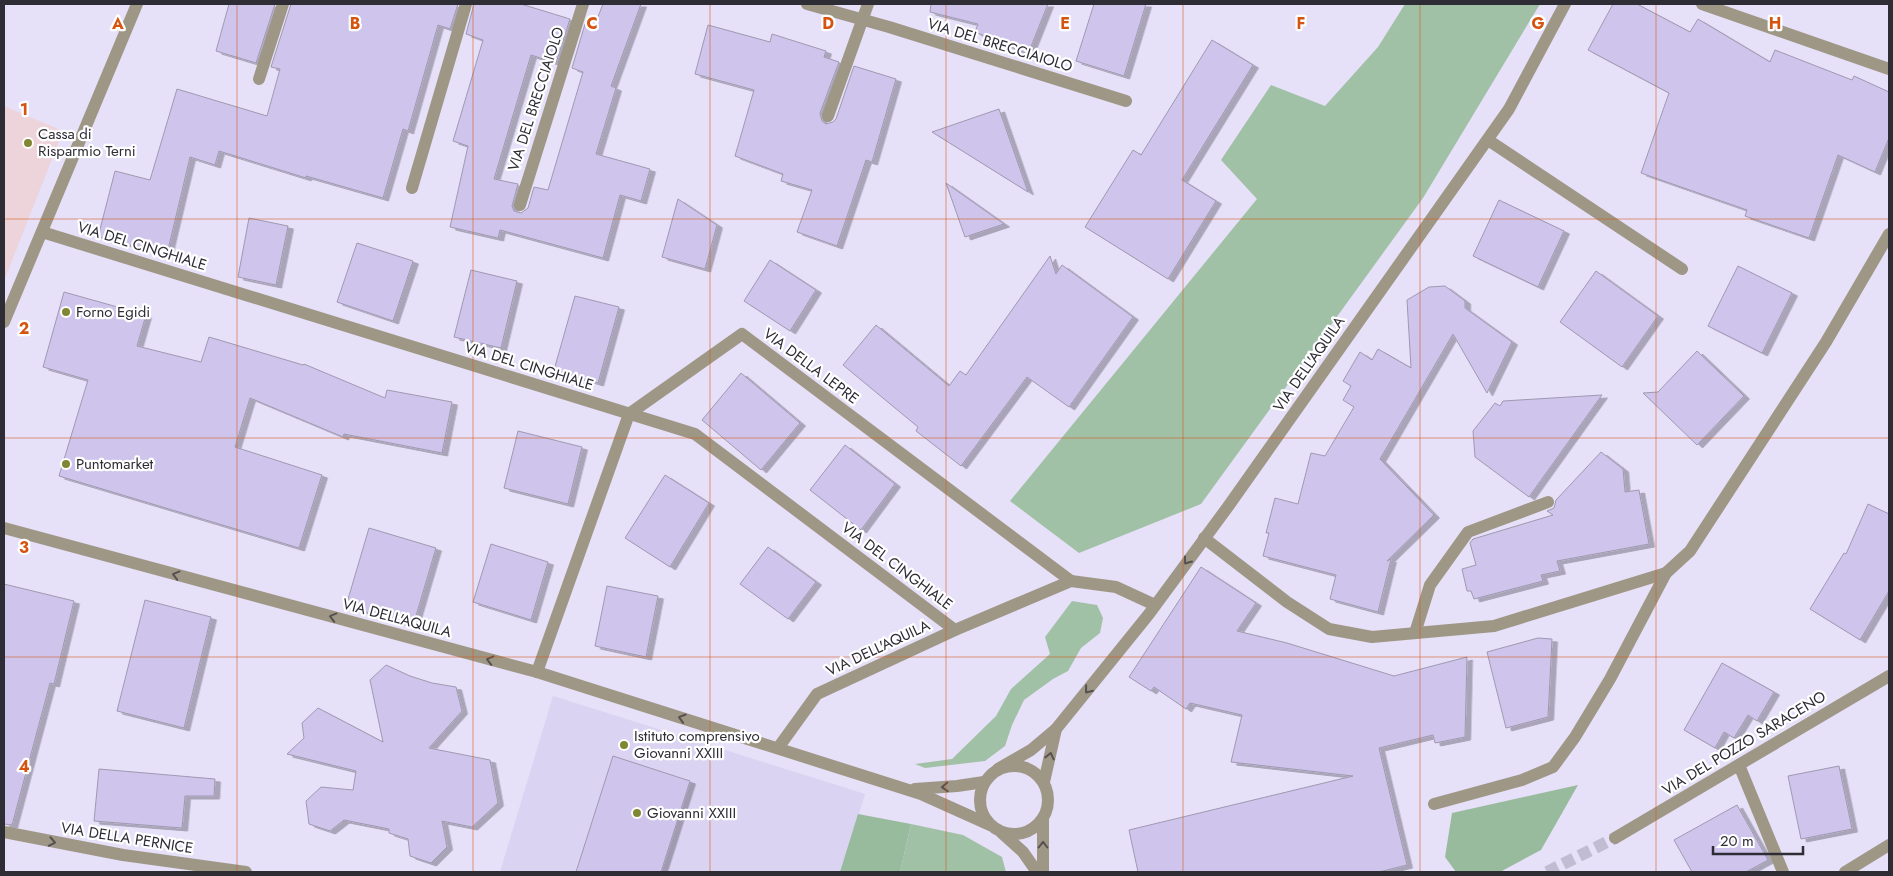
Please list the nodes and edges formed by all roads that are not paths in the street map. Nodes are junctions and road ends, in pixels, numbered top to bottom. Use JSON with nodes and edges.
{"nodes":[{"id":1,"x":137,"y":4,"type":"edge"},
{"id":2,"x":283,"y":4,"type":"edge"},
{"id":3,"x":466,"y":4,"type":"edge"},
{"id":4,"x":584,"y":4,"type":"edge"},
{"id":5,"x":807,"y":4,"type":"edge"},
{"id":6,"x":868,"y":4,"type":"edge"},
{"id":7,"x":1565,"y":4,"type":"edge"},
{"id":8,"x":1702,"y":4,"type":"edge"},
{"id":9,"x":863,"y":20,"type":"junction"},
{"id":10,"x":1889,"y":69,"type":"edge"},
{"id":11,"x":259,"y":79,"type":"dead end"},
{"id":12,"x":1126,"y":101,"type":"dead end"},
{"id":13,"x":828,"y":116,"type":"dead end"},
{"id":14,"x":1488,"y":140,"type":"junction"},
{"id":15,"x":412,"y":188,"type":"dead end"},
{"id":16,"x":520,"y":205,"type":"dead end"},
{"id":17,"x":42,"y":232,"type":"junction"},
{"id":18,"x":1889,"y":234,"type":"edge"},
{"id":19,"x":1682,"y":269,"type":"dead end"},
{"id":20,"x":4,"y":322,"type":"edge"},
{"id":21,"x":629,"y":414,"type":"junction"},
{"id":22,"x":1548,"y":502,"type":"dead end"},
{"id":23,"x":4,"y":528,"type":"edge"},
{"id":24,"x":1204,"y":538,"type":"junction"},
{"id":25,"x":1666,"y":572,"type":"junction"},
{"id":26,"x":1071,"y":581,"type":"junction"},
{"id":27,"x":1155,"y":605,"type":"junction"},
{"id":28,"x":955,"y":630,"type":"junction"},
{"id":29,"x":1415,"y":633,"type":"junction"},
{"id":30,"x":537,"y":672,"type":"junction"},
{"id":31,"x":1889,"y":676,"type":"edge"},
{"id":32,"x":1056,"y":729,"type":"junction"},
{"id":33,"x":778,"y":748,"type":"junction"},
{"id":34,"x":1739,"y":765,"type":"junction"},
{"id":35,"x":998,"y":769,"type":"junction"},
{"id":36,"x":984,"y":782,"type":"junction"},
{"id":37,"x":1044,"y":782,"type":"junction"},
{"id":38,"x":906,"y":789,"type":"junction"},
{"id":39,"x":1434,"y":804,"type":"dead end"},
{"id":40,"x":1043,"y":818,"type":"junction"},
{"id":41,"x":995,"y":828,"type":"junction"},
{"id":42,"x":4,"y":832,"type":"edge"},
{"id":43,"x":1614,"y":838,"type":"tunnel mouth"},
{"id":44,"x":1889,"y":845,"type":"edge"},
{"id":45,"x":228,"y":871,"type":"edge"},
{"id":46,"x":246,"y":872,"type":"edge"},
{"id":47,"x":1036,"y":872,"type":"edge"},
{"id":48,"x":1043,"y":872,"type":"edge"},
{"id":49,"x":1783,"y":872,"type":"edge"},
{"id":50,"x":1845,"y":872,"type":"edge"}],
"edges":[{"from":1,"to":17,"type":"street"},
{"from":2,"to":11,"type":"street"},
{"from":3,"to":15,"type":"street"},
{"from":4,"to":16,"type":"street","name":"VIA DEL BRECCIAIOLO"},
{"from":5,"to":9,"type":"street","name":"VIA DEL BRECCIAIOLO"},
{"from":6,"to":9,"type":"street"},
{"from":7,"to":14,"type":"street","name":"VIA DELL'AQUILA"},
{"from":8,"to":10,"type":"street"},
{"from":9,"to":12,"type":"street","name":"VIA DEL BRECCIAIOLO"},
{"from":9,"to":13,"type":"street"},
{"from":14,"to":19,"type":"street"},
{"from":14,"to":24,"type":"street","name":"VIA DELL'AQUILA"},
{"from":17,"to":20,"type":"street"},
{"from":17,"to":21,"type":"street","name":"VIA DEL CINGHIALE"},
{"from":18,"to":25,"type":"street"},
{"from":21,"to":26,"type":"street","name":"VIA DELLA LEPRE"},
{"from":21,"to":28,"type":"street","name":"VIA DEL CINGHIALE"},
{"from":21,"to":30,"type":"street"},
{"from":22,"to":29,"type":"street"},
{"from":30,"to":23,"type":"street","name":"VIA DELL'AQUILA","one_way":true},
{"from":24,"to":27,"type":"street","name":"VIA DELL'AQUILA","one_way":true},
{"from":24,"to":29,"type":"street"},
{"from":25,"to":29,"type":"street"},
{"from":25,"to":39,"type":"street"},
{"from":26,"to":27,"type":"street"},
{"from":26,"to":28,"type":"street","name":"VIA DELL'AQUILA"},
{"from":27,"to":32,"type":"street","name":"VIA DELL'AQUILA","one_way":true},
{"from":28,"to":33,"type":"street","name":"VIA DELL'AQUILA"},
{"from":33,"to":30,"type":"street","name":"VIA DELL'AQUILA","one_way":true},
{"from":31,"to":34,"type":"street","name":"VIA DEL POZZO SARACENO"},
{"from":32,"to":35,"type":"street","name":"VIA DELL'AQUILA"},
{"from":37,"to":32,"type":"street","one_way":true},
{"from":33,"to":38,"type":"street","name":"VIA DELL'AQUILA"},
{"from":34,"to":43,"type":"street","name":"VIA DEL POZZO SARACENO"},
{"from":34,"to":49,"type":"street"},
{"from":35,"to":36,"type":"street","name":"VIA DELL'AQUILA"},
{"from":35,"to":37,"type":"street"},
{"from":36,"to":38,"type":"street","one_way":true},
{"from":36,"to":41,"type":"street","name":"VIA DELL'AQUILA"},
{"from":37,"to":40,"type":"street"},
{"from":38,"to":41,"type":"street","name":"VIA DELL'AQUILA"},
{"from":40,"to":41,"type":"street","name":"VIA DELL'AQUILA"},
{"from":48,"to":40,"type":"street","one_way":true},
{"from":41,"to":47,"type":"street","name":"VIA DELL'AQUILA"},
{"from":42,"to":45,"type":"street","name":"VIA DELLA PERNICE","one_way":true},
{"from":44,"to":50,"type":"street"},
{"from":45,"to":46,"type":"street","name":"VIA DELLA PERNICE"}]}
